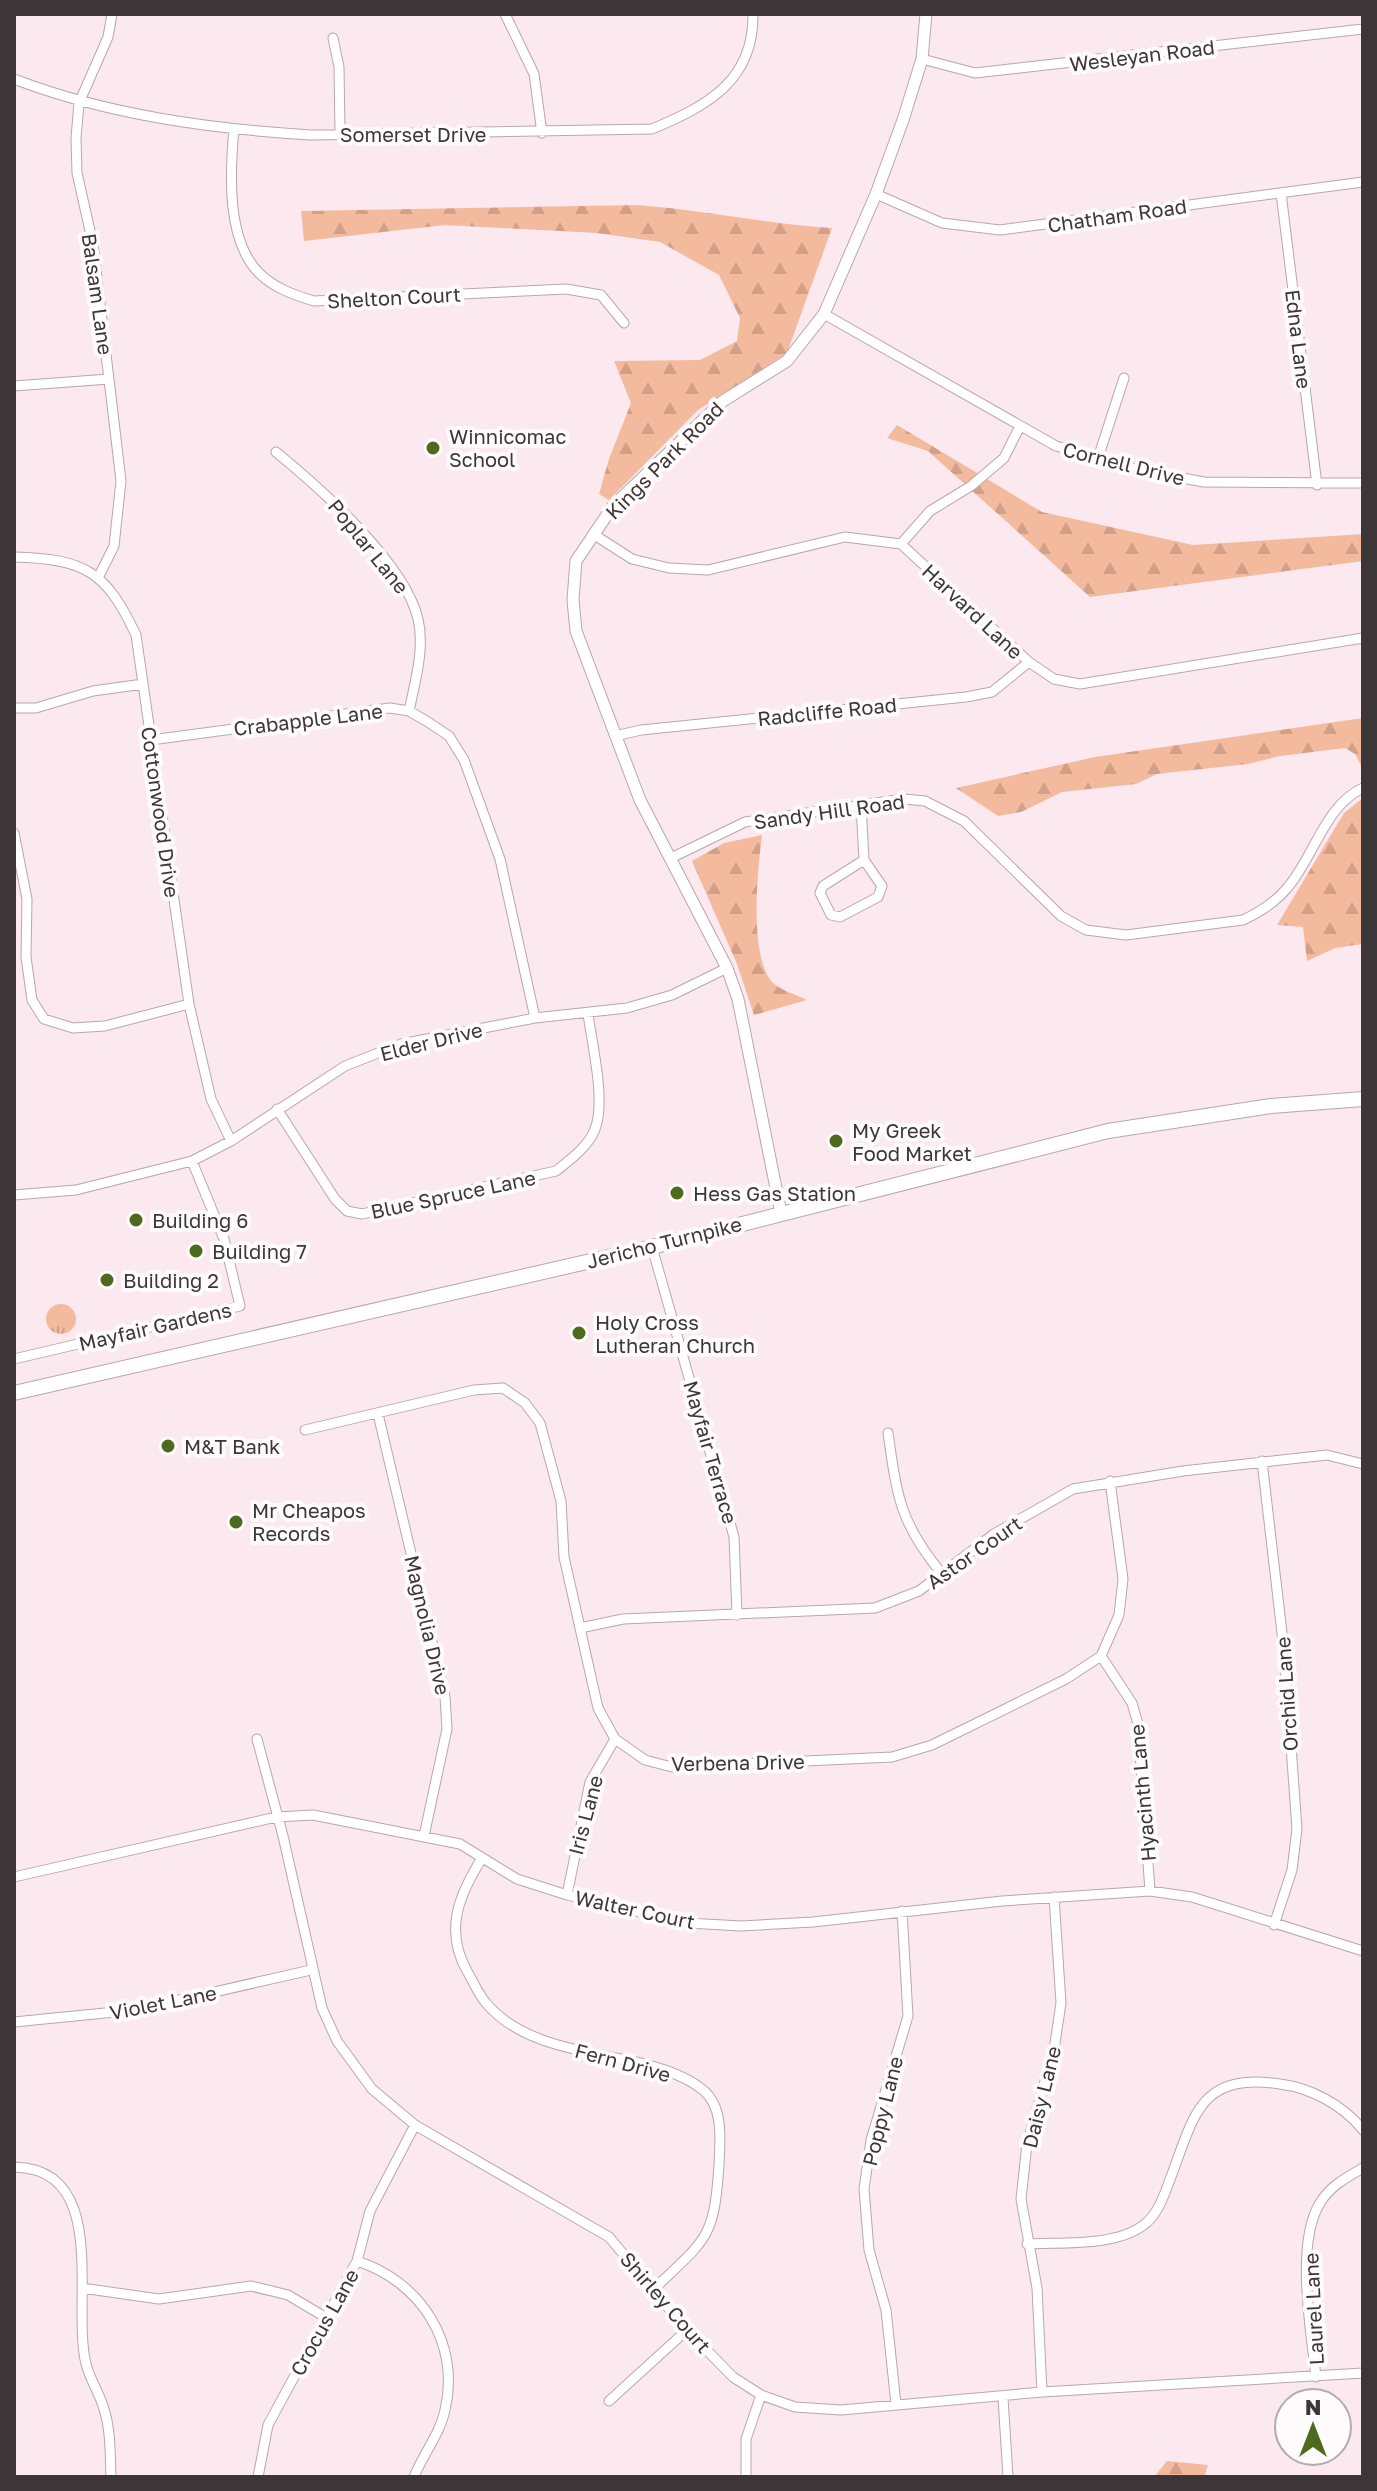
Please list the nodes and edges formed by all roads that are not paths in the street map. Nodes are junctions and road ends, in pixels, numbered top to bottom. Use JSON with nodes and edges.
{"nodes":[{"id":1,"x":112,"y":14,"type":"edge"},
{"id":2,"x":505,"y":14,"type":"edge"},
{"id":3,"x":753,"y":14,"type":"edge"},
{"id":4,"x":926,"y":14,"type":"edge"},
{"id":5,"x":1363,"y":29,"type":"edge"},
{"id":6,"x":333,"y":38,"type":"dead end"},
{"id":7,"x":922,"y":59,"type":"junction"},
{"id":8,"x":14,"y":79,"type":"edge"},
{"id":9,"x":79,"y":103,"type":"junction"},
{"id":10,"x":234,"y":129,"type":"junction"},
{"id":11,"x":340,"y":133,"type":"junction"},
{"id":12,"x":542,"y":133,"type":"junction"},
{"id":13,"x":1363,"y":182,"type":"edge"},
{"id":14,"x":1281,"y":193,"type":"junction"},
{"id":15,"x":876,"y":194,"type":"junction"},
{"id":16,"x":824,"y":314,"type":"junction"},
{"id":17,"x":624,"y":323,"type":"dead end"},
{"id":18,"x":1124,"y":378,"type":"dead end"},
{"id":19,"x":109,"y":379,"type":"junction"},
{"id":20,"x":14,"y":386,"type":"edge"},
{"id":21,"x":1020,"y":426,"type":"junction"},
{"id":22,"x":276,"y":452,"type":"dead end"},
{"id":23,"x":1098,"y":458,"type":"junction"},
{"id":24,"x":1363,"y":483,"type":"edge"},
{"id":25,"x":1317,"y":485,"type":"junction"},
{"id":26,"x":593,"y":534,"type":"junction"},
{"id":27,"x":901,"y":544,"type":"junction"},
{"id":28,"x":14,"y":557,"type":"edge"},
{"id":29,"x":99,"y":576,"type":"junction"},
{"id":30,"x":1363,"y":638,"type":"edge"},
{"id":31,"x":1029,"y":662,"type":"junction"},
{"id":32,"x":143,"y":684,"type":"junction"},
{"id":33,"x":14,"y":708,"type":"edge"},
{"id":34,"x":409,"y":711,"type":"junction"},
{"id":35,"x":615,"y":736,"type":"junction"},
{"id":36,"x":151,"y":740,"type":"junction"},
{"id":37,"x":1363,"y":788,"type":"edge"},
{"id":38,"x":861,"y":805,"type":"junction"},
{"id":39,"x":14,"y":833,"type":"edge"},
{"id":40,"x":671,"y":858,"type":"junction"},
{"id":41,"x":864,"y":860,"type":"junction"},
{"id":42,"x":727,"y":968,"type":"junction"},
{"id":43,"x":189,"y":1004,"type":"junction"},
{"id":44,"x":588,"y":1014,"type":"junction"},
{"id":45,"x":535,"y":1018,"type":"junction"},
{"id":46,"x":1363,"y":1099,"type":"edge"},
{"id":47,"x":277,"y":1109,"type":"junction"},
{"id":48,"x":231,"y":1141,"type":"junction"},
{"id":49,"x":192,"y":1161,"type":"junction"},
{"id":50,"x":14,"y":1195,"type":"edge"},
{"id":51,"x":781,"y":1213,"type":"junction"},
{"id":52,"x":652,"y":1247,"type":"junction"},
{"id":53,"x":14,"y":1359,"type":"edge"},
{"id":54,"x":14,"y":1393,"type":"edge"},
{"id":55,"x":378,"y":1414,"type":"junction"},
{"id":56,"x":305,"y":1430,"type":"dead end"},
{"id":57,"x":888,"y":1433,"type":"dead end"},
{"id":58,"x":1262,"y":1461,"type":"junction"},
{"id":59,"x":1363,"y":1464,"type":"edge"},
{"id":60,"x":1110,"y":1481,"type":"junction"},
{"id":61,"x":942,"y":1574,"type":"junction"},
{"id":62,"x":737,"y":1615,"type":"junction"},
{"id":63,"x":580,"y":1628,"type":"junction"},
{"id":64,"x":1101,"y":1656,"type":"junction"},
{"id":65,"x":257,"y":1739,"type":"dead end"},
{"id":66,"x":615,"y":1739,"type":"junction"},
{"id":67,"x":276,"y":1817,"type":"junction"},
{"id":68,"x":424,"y":1836,"type":"junction"},
{"id":69,"x":482,"y":1858,"type":"junction"},
{"id":70,"x":14,"y":1877,"type":"edge"},
{"id":71,"x":1150,"y":1891,"type":"junction"},
{"id":72,"x":567,"y":1895,"type":"junction"},
{"id":73,"x":1054,"y":1897,"type":"junction"},
{"id":74,"x":902,"y":1911,"type":"junction"},
{"id":75,"x":1274,"y":1925,"type":"junction"},
{"id":76,"x":1363,"y":1951,"type":"edge"},
{"id":77,"x":311,"y":1970,"type":"junction"},
{"id":78,"x":14,"y":2022,"type":"edge"},
{"id":79,"x":415,"y":2125,"type":"junction"},
{"id":80,"x":1363,"y":2130,"type":"edge"},
{"id":81,"x":14,"y":2167,"type":"edge"},
{"id":82,"x":1363,"y":2168,"type":"edge"},
{"id":83,"x":1027,"y":2244,"type":"junction"},
{"id":84,"x":357,"y":2261,"type":"junction"},
{"id":85,"x":82,"y":2288,"type":"junction"},
{"id":86,"x":655,"y":2288,"type":"junction"},
{"id":87,"x":325,"y":2317,"type":"junction"},
{"id":88,"x":687,"y":2330,"type":"junction"},
{"id":89,"x":1363,"y":2373,"type":"edge"},
{"id":90,"x":1316,"y":2377,"type":"junction"},
{"id":91,"x":1042,"y":2392,"type":"junction"},
{"id":92,"x":761,"y":2395,"type":"junction"},
{"id":93,"x":1003,"y":2398,"type":"junction"},
{"id":94,"x":609,"y":2401,"type":"dead end"},
{"id":95,"x":896,"y":2404,"type":"junction"},
{"id":96,"x":111,"y":2477,"type":"edge"},
{"id":97,"x":258,"y":2477,"type":"edge"},
{"id":98,"x":414,"y":2477,"type":"edge"},
{"id":99,"x":746,"y":2477,"type":"edge"},
{"id":100,"x":1008,"y":2477,"type":"edge"}],
"edges":[{"from":1,"to":9,"type":"street","name":"Balsam Lane"},
{"from":2,"to":12,"type":"street"},
{"from":3,"to":12,"type":"street","name":"Somerset Drive"},
{"from":4,"to":7,"type":"street","name":"Kings Park Road"},
{"from":5,"to":7,"type":"street","name":"Wesleyan Road"},
{"from":6,"to":11,"type":"street"},
{"from":7,"to":15,"type":"street","name":"Kings Park Road"},
{"from":8,"to":9,"type":"street","name":"Somerset Drive"},
{"from":9,"to":10,"type":"street","name":"Somerset Drive"},
{"from":9,"to":19,"type":"street","name":"Balsam Lane"},
{"from":10,"to":11,"type":"street","name":"Somerset Drive"},
{"from":10,"to":17,"type":"street","name":"Shelton Court"},
{"from":11,"to":12,"type":"street","name":"Somerset Drive"},
{"from":13,"to":14,"type":"street","name":"Chatham Road"},
{"from":14,"to":15,"type":"street","name":"Chatham Road"},
{"from":14,"to":25,"type":"street","name":"Edna Lane"},
{"from":15,"to":16,"type":"street","name":"Kings Park Road"},
{"from":16,"to":21,"type":"street","name":"Cornell Drive"},
{"from":16,"to":26,"type":"street","name":"Kings Park Road"},
{"from":18,"to":23,"type":"street"},
{"from":19,"to":20,"type":"street"},
{"from":19,"to":29,"type":"street","name":"Balsam Lane"},
{"from":21,"to":23,"type":"street","name":"Cornell Drive"},
{"from":21,"to":27,"type":"street"},
{"from":22,"to":34,"type":"street","name":"Poplar Lane"},
{"from":23,"to":25,"type":"street","name":"Cornell Drive"},
{"from":24,"to":25,"type":"street","name":"Cornell Drive"},
{"from":26,"to":27,"type":"street"},
{"from":26,"to":35,"type":"street","name":"Kings Park Road"},
{"from":27,"to":31,"type":"street","name":"Harvard Lane"},
{"from":28,"to":29,"type":"street"},
{"from":29,"to":32,"type":"street","name":"Cottonwood Drive"},
{"from":30,"to":31,"type":"street","name":"Harvard Lane"},
{"from":31,"to":35,"type":"street","name":"Radcliffe Road"},
{"from":32,"to":33,"type":"street"},
{"from":32,"to":36,"type":"street","name":"Cottonwood Drive"},
{"from":34,"to":36,"type":"street","name":"Crabapple Lane"},
{"from":34,"to":45,"type":"street","name":"Crabapple Lane"},
{"from":35,"to":40,"type":"street","name":"Kings Park Road"},
{"from":36,"to":43,"type":"street","name":"Cottonwood Drive"},
{"from":37,"to":38,"type":"street","name":"Sandy Hill Road"},
{"from":38,"to":40,"type":"street","name":"Sandy Hill Road"},
{"from":38,"to":41,"type":"street"},
{"from":39,"to":43,"type":"street"},
{"from":40,"to":42,"type":"street","name":"Kings Park Road"},
{"from":41,"to":41,"type":"street"},
{"from":42,"to":44,"type":"street","name":"Elder Drive"},
{"from":42,"to":51,"type":"street","name":"Kings Park Road"},
{"from":43,"to":48,"type":"street","name":"Cottonwood Drive"},
{"from":44,"to":45,"type":"street","name":"Elder Drive"},
{"from":44,"to":47,"type":"street","name":"Blue Spruce Lane"},
{"from":45,"to":47,"type":"street","name":"Elder Drive"},
{"from":46,"to":51,"type":"main road","name":"Jericho Turnpike"},
{"from":47,"to":48,"type":"street","name":"Elder Drive"},
{"from":48,"to":49,"type":"street","name":"Elder Drive"},
{"from":49,"to":50,"type":"street","name":"Elder Drive"},
{"from":49,"to":53,"type":"street","name":"Mayfair Gardens"},
{"from":51,"to":52,"type":"main road","name":"Jericho Turnpike"},
{"from":52,"to":54,"type":"main road","name":"Jericho Turnpike"},
{"from":52,"to":62,"type":"street","name":"Mayfair Terrace"},
{"from":55,"to":56,"type":"street","name":"Verbena Drive"},
{"from":55,"to":63,"type":"street","name":"Verbena Drive"},
{"from":55,"to":68,"type":"street","name":"Magnolia Drive"},
{"from":57,"to":61,"type":"street"},
{"from":58,"to":59,"type":"street","name":"Astor Court"},
{"from":58,"to":60,"type":"street","name":"Astor Court"},
{"from":58,"to":75,"type":"street","name":"Orchid Lane"},
{"from":60,"to":61,"type":"street","name":"Astor Court"},
{"from":60,"to":64,"type":"street"},
{"from":61,"to":62,"type":"street","name":"Astor Court"},
{"from":62,"to":63,"type":"street","name":"Astor Court"},
{"from":63,"to":66,"type":"street","name":"Verbena Drive"},
{"from":64,"to":66,"type":"street","name":"Verbena Drive"},
{"from":64,"to":71,"type":"street","name":"Hyacinth Lane"},
{"from":65,"to":67,"type":"street","name":"Shirley Court"},
{"from":66,"to":72,"type":"street","name":"Iris Lane"},
{"from":67,"to":68,"type":"street","name":"Walter Court"},
{"from":67,"to":70,"type":"street","name":"Walter Court"},
{"from":67,"to":77,"type":"street","name":"Shirley Court"},
{"from":68,"to":69,"type":"street","name":"Walter Court"},
{"from":69,"to":72,"type":"street","name":"Walter Court"},
{"from":69,"to":86,"type":"street","name":"Fern Drive"},
{"from":71,"to":73,"type":"street","name":"Walter Court"},
{"from":71,"to":75,"type":"street","name":"Walter Court"},
{"from":72,"to":74,"type":"street","name":"Walter Court"},
{"from":73,"to":74,"type":"street","name":"Walter Court"},
{"from":73,"to":83,"type":"street","name":"Daisy Lane"},
{"from":74,"to":95,"type":"street","name":"Poppy Lane"},
{"from":75,"to":76,"type":"street","name":"Walter Court"},
{"from":77,"to":78,"type":"street","name":"Violet Lane"},
{"from":77,"to":79,"type":"street","name":"Shirley Court"},
{"from":79,"to":84,"type":"street","name":"Crocus Lane"},
{"from":79,"to":86,"type":"street","name":"Shirley Court"},
{"from":80,"to":83,"type":"street"},
{"from":81,"to":85,"type":"street"},
{"from":82,"to":90,"type":"street","name":"Laurel Lane"},
{"from":83,"to":91,"type":"street","name":"Daisy Lane"},
{"from":84,"to":87,"type":"street","name":"Crocus Lane"},
{"from":84,"to":98,"type":"street"},
{"from":85,"to":87,"type":"street"},
{"from":85,"to":96,"type":"street"},
{"from":86,"to":88,"type":"street","name":"Shirley Court"},
{"from":87,"to":97,"type":"street","name":"Crocus Lane"},
{"from":88,"to":92,"type":"street","name":"Shirley Court"},
{"from":88,"to":94,"type":"street"},
{"from":89,"to":90,"type":"street","name":"Shirley Court"},
{"from":90,"to":91,"type":"street","name":"Shirley Court"},
{"from":91,"to":93,"type":"street","name":"Shirley Court"},
{"from":92,"to":95,"type":"street","name":"Shirley Court"},
{"from":92,"to":99,"type":"street"},
{"from":93,"to":95,"type":"street","name":"Shirley Court"},
{"from":93,"to":100,"type":"street"}]}
